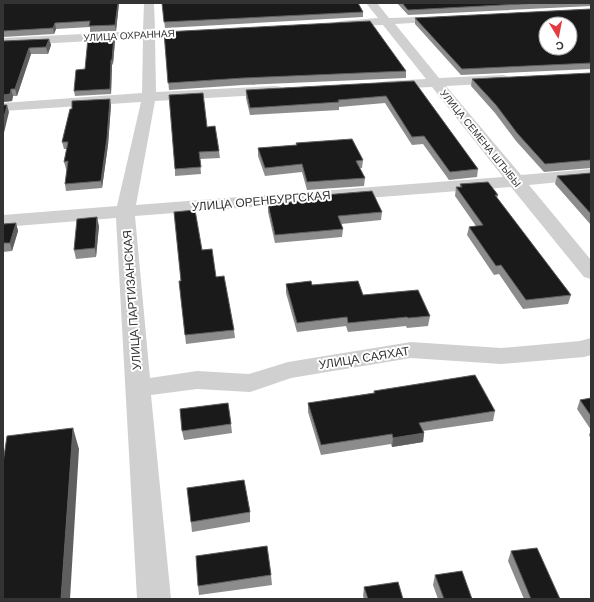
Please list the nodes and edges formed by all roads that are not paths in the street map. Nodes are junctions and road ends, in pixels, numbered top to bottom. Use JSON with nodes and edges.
{"nodes":[{"id":1,"x":148,"y":3,"type":"edge"},
{"id":2,"x":371,"y":3,"type":"edge"},
{"id":3,"x":456,"y":18,"type":"edge"},
{"id":4,"x":386,"y":21,"type":"junction"},
{"id":5,"x":333,"y":24,"type":"edge"},
{"id":6,"x":172,"y":33,"type":"edge"},
{"id":7,"x":149,"y":34,"type":"junction"},
{"id":8,"x":3,"y":42,"type":"edge"},
{"id":9,"x":514,"y":78,"type":"edge"},
{"id":10,"x":436,"y":83,"type":"junction"},
{"id":11,"x":372,"y":86,"type":"edge"},
{"id":12,"x":293,"y":90,"type":"edge"},
{"id":13,"x":149,"y":97,"type":"junction"},
{"id":14,"x":3,"y":107,"type":"edge"},
{"id":15,"x":591,"y":174,"type":"edge"},
{"id":16,"x":515,"y":181,"type":"junction"},
{"id":17,"x":125,"y":212,"type":"junction"},
{"id":18,"x":3,"y":221,"type":"edge"},
{"id":19,"x":591,"y":273,"type":"edge"},
{"id":20,"x":591,"y":346,"type":"edge"},
{"id":21,"x":138,"y":388,"type":"junction"},
{"id":22,"x":154,"y":599,"type":"edge"}],
"edges":[{"from":1,"to":7,"type":"street","name":"УЛИЦА ПАРТИЗАНСКАЯ"},
{"from":2,"to":4,"type":"street","name":"УЛИЦА СЕМЕНА ШТЫБЫ"},
{"from":3,"to":4,"type":"street"},
{"from":4,"to":5,"type":"street"},
{"from":4,"to":10,"type":"street","name":"УЛИЦА СЕМЕНА ШТЫБЫ"},
{"from":6,"to":7,"type":"street","name":"УЛИЦА ОХРАННАЯ"},
{"from":7,"to":8,"type":"street","name":"УЛИЦА ОХРАННАЯ"},
{"from":7,"to":13,"type":"street","name":"УЛИЦА ПАРТИЗАНСКАЯ"},
{"from":9,"to":10,"type":"street"},
{"from":10,"to":11,"type":"street"},
{"from":10,"to":16,"type":"street","name":"УЛИЦА СЕМЕНА ШТЫБЫ"},
{"from":12,"to":13,"type":"street"},
{"from":13,"to":14,"type":"street"},
{"from":13,"to":17,"type":"street","name":"УЛИЦА ПАРТИЗАНСКАЯ"},
{"from":15,"to":16,"type":"street","name":"УЛИЦА ОРЕНБУРГСКАЯ"},
{"from":16,"to":17,"type":"street","name":"УЛИЦА ОРЕНБУРГСКАЯ"},
{"from":16,"to":19,"type":"street","name":"УЛИЦА СЕМЕНА ШТЫБЫ"},
{"from":17,"to":18,"type":"street","name":"УЛИЦА ОРЕНБУРГСКАЯ"},
{"from":17,"to":21,"type":"street","name":"УЛИЦА ПАРТИЗАНСКАЯ"},
{"from":20,"to":21,"type":"street","name":"УЛИЦА САЯХАТ"},
{"from":21,"to":22,"type":"street","name":"УЛИЦА ПАРТИЗАНСКАЯ"}]}
